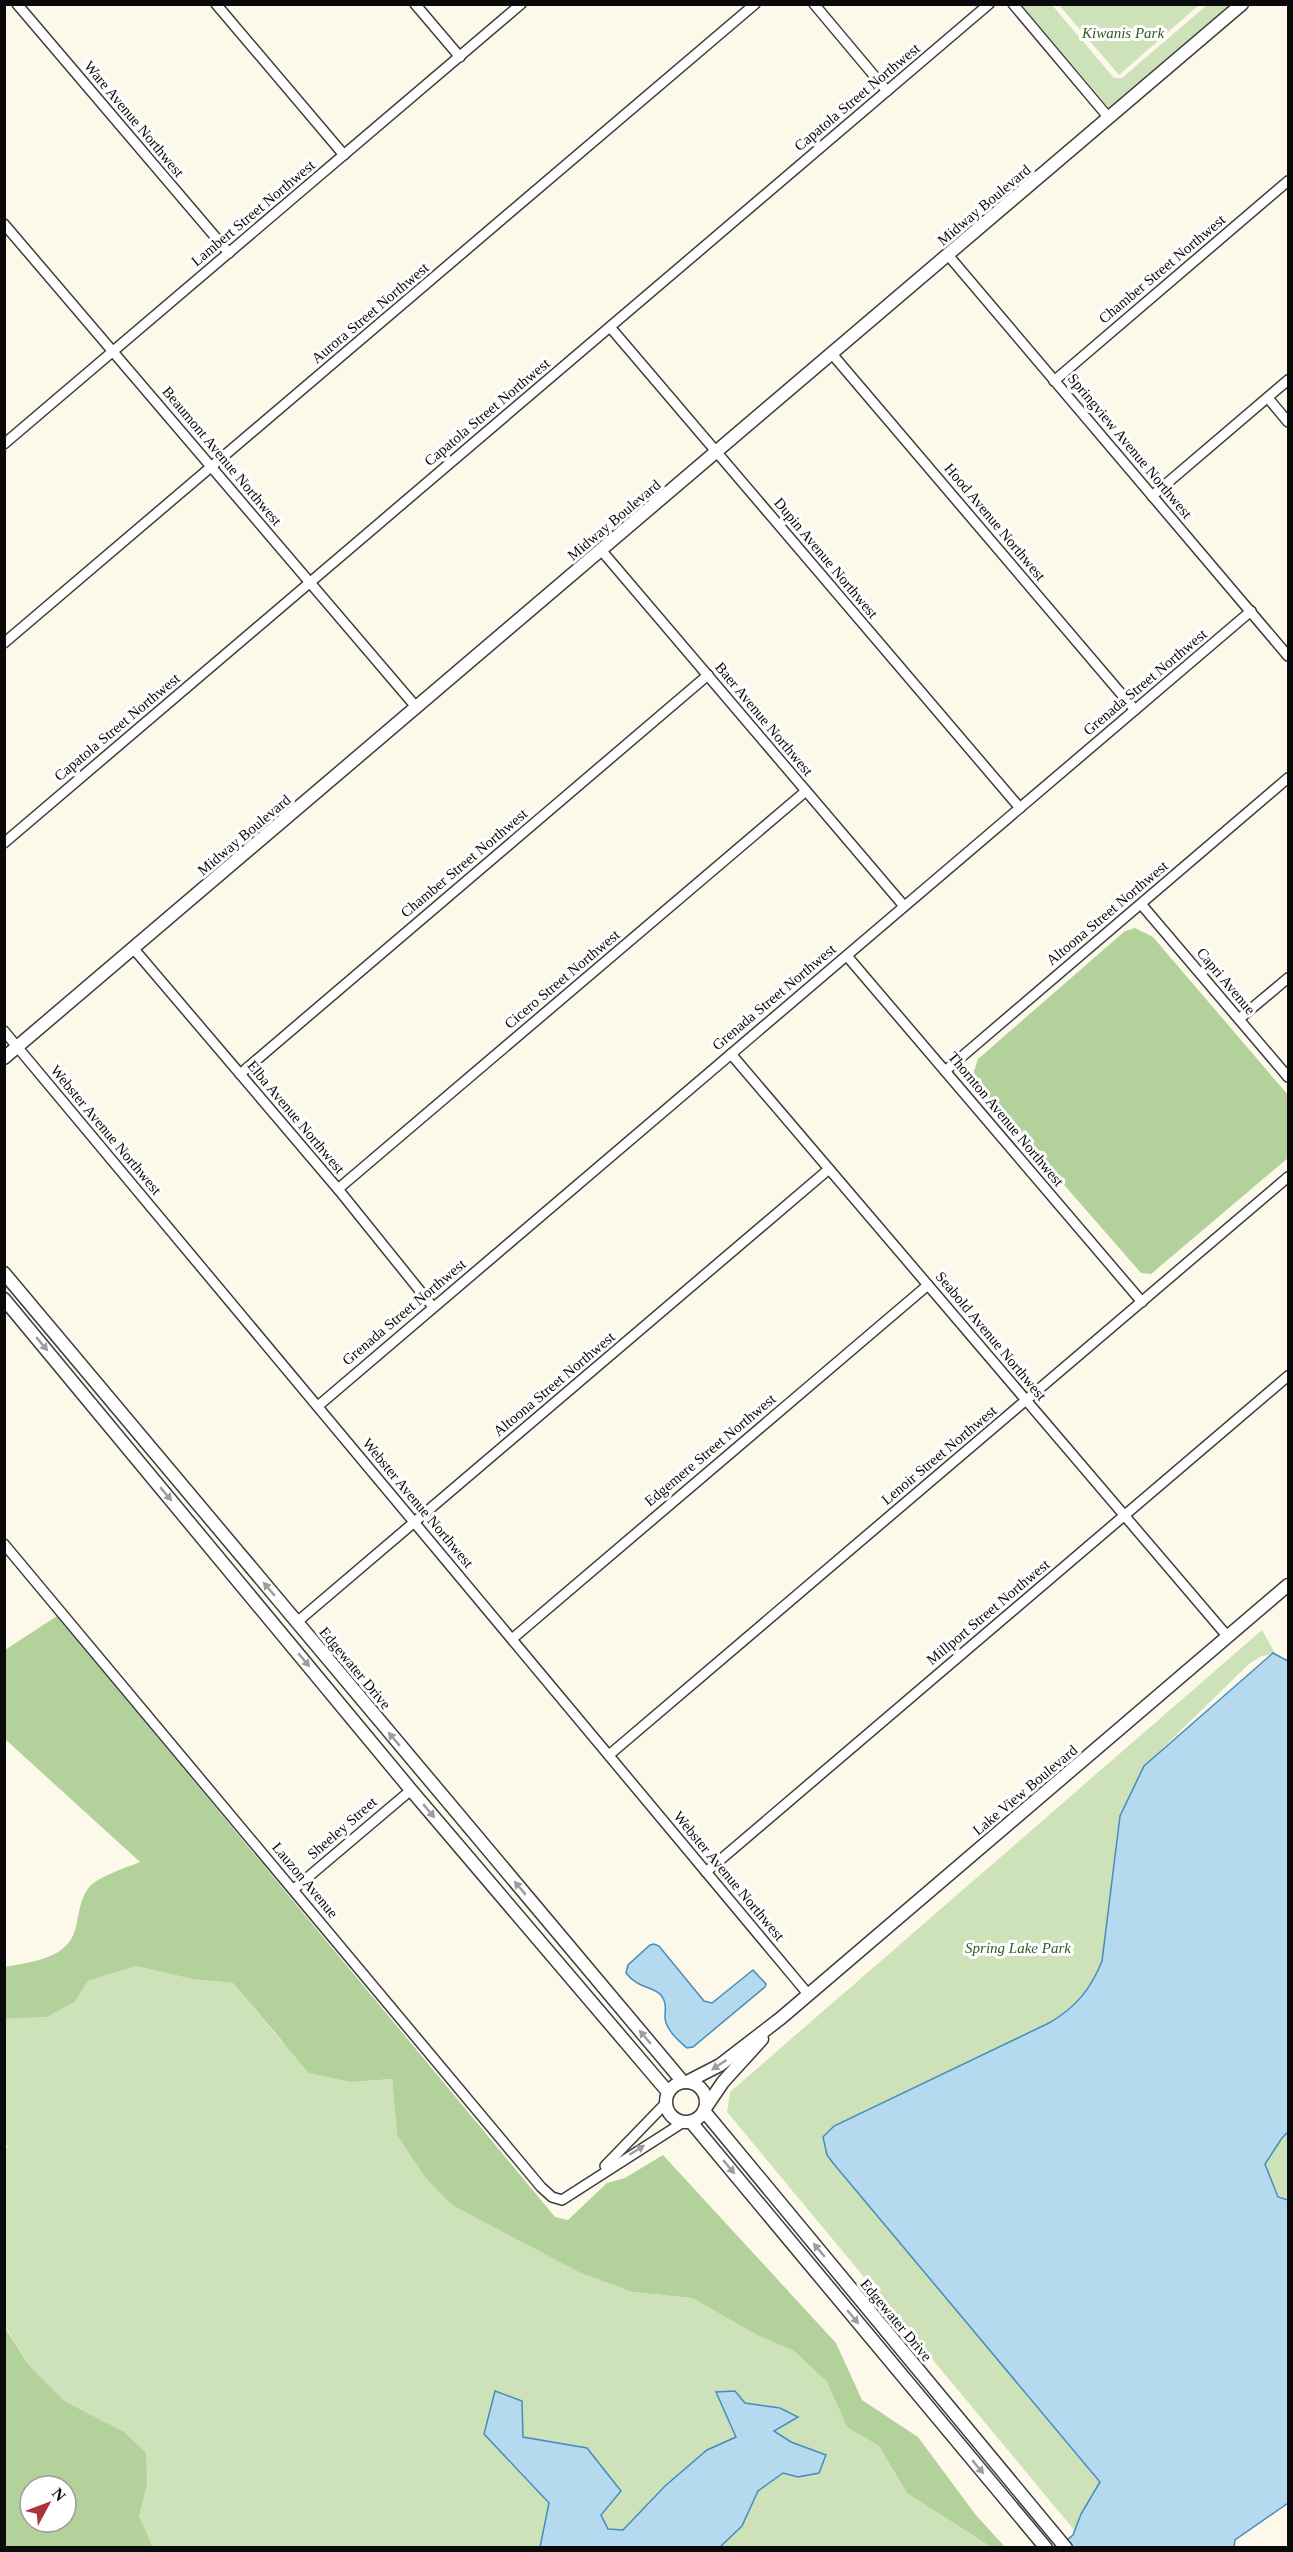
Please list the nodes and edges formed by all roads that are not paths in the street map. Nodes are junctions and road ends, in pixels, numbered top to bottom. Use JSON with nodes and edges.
{"nodes":[{"id":1,"x":17,"y":4,"type":"edge"},
{"id":2,"x":216,"y":4,"type":"edge"},
{"id":3,"x":415,"y":4,"type":"edge"},
{"id":4,"x":521,"y":4,"type":"edge"},
{"id":5,"x":755,"y":4,"type":"edge"},
{"id":6,"x":814,"y":4,"type":"edge"},
{"id":7,"x":989,"y":4,"type":"edge"},
{"id":8,"x":1013,"y":4,"type":"edge"},
{"id":9,"x":1242,"y":4,"type":"edge"},
{"id":10,"x":460,"y":57,"type":"junction"},
{"id":11,"x":887,"y":91,"type":"junction"},
{"id":12,"x":1109,"y":118,"type":"junction"},
{"id":13,"x":344,"y":155,"type":"junction"},
{"id":14,"x":1288,"y":181,"type":"edge"},
{"id":15,"x":4,"y":224,"type":"edge"},
{"id":16,"x":229,"y":253,"type":"junction"},
{"id":17,"x":948,"y":255,"type":"junction"},
{"id":18,"x":610,"y":327,"type":"junction"},
{"id":19,"x":113,"y":351,"type":"junction"},
{"id":20,"x":832,"y":354,"type":"junction"},
{"id":21,"x":1288,"y":380,"type":"edge"},
{"id":22,"x":1054,"y":381,"type":"junction"},
{"id":23,"x":1268,"y":398,"type":"junction"},
{"id":24,"x":1288,"y":422,"type":"edge"},
{"id":25,"x":4,"y":444,"type":"edge"},
{"id":26,"x":717,"y":452,"type":"junction"},
{"id":27,"x":212,"y":467,"type":"junction"},
{"id":28,"x":1152,"y":496,"type":"junction"},
{"id":29,"x":601,"y":550,"type":"junction"},
{"id":30,"x":310,"y":582,"type":"junction"},
{"id":31,"x":1251,"y":611,"type":"junction"},
{"id":32,"x":4,"y":643,"type":"edge"},
{"id":33,"x":1288,"y":656,"type":"edge"},
{"id":34,"x":708,"y":675,"type":"junction"},
{"id":35,"x":417,"y":708,"type":"junction"},
{"id":36,"x":1135,"y":710,"type":"junction"},
{"id":37,"x":1288,"y":778,"type":"edge"},
{"id":38,"x":806,"y":791,"type":"junction"},
{"id":39,"x":1020,"y":808,"type":"junction"},
{"id":40,"x":4,"y":843,"type":"edge"},
{"id":41,"x":1141,"y":904,"type":"junction"},
{"id":42,"x":904,"y":906,"type":"junction"},
{"id":43,"x":133,"y":948,"type":"junction"},
{"id":44,"x":847,"y":956,"type":"junction"},
{"id":45,"x":1288,"y":978,"type":"edge"},
{"id":46,"x":1239,"y":1019,"type":"junction"},
{"id":47,"x":4,"y":1031,"type":"edge"},
{"id":48,"x":18,"y":1047,"type":"junction"},
{"id":49,"x":731,"y":1054,"type":"junction"},
{"id":50,"x":4,"y":1058,"type":"edge"},
{"id":51,"x":945,"y":1071,"type":"junction"},
{"id":52,"x":240,"y":1074,"type":"junction"},
{"id":53,"x":1288,"y":1077,"type":"edge"},
{"id":54,"x":830,"y":1169,"type":"junction"},
{"id":55,"x":1288,"y":1177,"type":"edge"},
{"id":56,"x":338,"y":1189,"type":"junction"},
{"id":57,"x":4,"y":1273,"type":"edge"},
{"id":58,"x":928,"y":1285,"type":"junction"},
{"id":59,"x":4,"y":1299,"type":"edge"},
{"id":60,"x":1142,"y":1302,"type":"junction"},
{"id":61,"x":433,"y":1307,"type":"junction"},
{"id":62,"x":1288,"y":1376,"type":"edge"},
{"id":63,"x":1026,"y":1400,"type":"junction"},
{"id":64,"x":318,"y":1406,"type":"junction"},
{"id":65,"x":1124,"y":1516,"type":"junction"},
{"id":66,"x":415,"y":1522,"type":"junction"},
{"id":67,"x":4,"y":1544,"type":"edge"},
{"id":68,"x":1288,"y":1585,"type":"edge"},
{"id":69,"x":297,"y":1622,"type":"junction"},
{"id":70,"x":1228,"y":1637,"type":"junction"},
{"id":71,"x":512,"y":1639,"type":"junction"},
{"id":72,"x":609,"y":1755,"type":"junction"},
{"id":73,"x":411,"y":1790,"type":"junction"},
{"id":74,"x":706,"y":1872,"type":"junction"},
{"id":75,"x":294,"y":1889,"type":"junction"},
{"id":76,"x":808,"y":1994,"type":"junction"},
{"id":77,"x":781,"y":2018,"type":"junction"},
{"id":78,"x":685,"y":2082,"type":"junction"},
{"id":79,"x":667,"y":2098,"type":"junction"},
{"id":80,"x":705,"y":2109,"type":"junction"},
{"id":81,"x":687,"y":2122,"type":"junction"},
{"id":82,"x":592,"y":2179,"type":"junction"},
{"id":83,"x":893,"y":2366,"type":"junction"},
{"id":84,"x":983,"y":2449,"type":"junction"},
{"id":85,"x":1061,"y":2543,"type":"edge"},
{"id":86,"x":1046,"y":2547,"type":"edge"}],
"edges":[{"from":1,"to":16,"type":"street","name":"Ware Avenue Northwest"},
{"from":2,"to":13,"type":"street"},
{"from":3,"to":10,"type":"street"},
{"from":4,"to":10,"type":"street","name":"Lambert Street Northwest"},
{"from":5,"to":27,"type":"street","name":"Aurora Street Northwest"},
{"from":6,"to":11,"type":"street"},
{"from":7,"to":11,"type":"street","name":"Capatola Street Northwest"},
{"from":8,"to":12,"type":"street"},
{"from":9,"to":12,"type":"street","name":"Midway Boulevard"},
{"from":10,"to":13,"type":"street","name":"Lambert Street Northwest"},
{"from":11,"to":18,"type":"street","name":"Capatola Street Northwest"},
{"from":12,"to":17,"type":"street","name":"Midway Boulevard"},
{"from":13,"to":16,"type":"street","name":"Lambert Street Northwest"},
{"from":14,"to":22,"type":"street","name":"Chamber Street Northwest"},
{"from":15,"to":19,"type":"street","name":"Beaumont Avenue Northwest"},
{"from":16,"to":19,"type":"street","name":"Lambert Street Northwest"},
{"from":17,"to":20,"type":"street","name":"Midway Boulevard"},
{"from":17,"to":22,"type":"street","name":"Springview Avenue Northwest"},
{"from":18,"to":26,"type":"street","name":"Dupin Avenue Northwest"},
{"from":18,"to":30,"type":"street","name":"Capatola Street Northwest"},
{"from":19,"to":25,"type":"street","name":"Lambert Street Northwest"},
{"from":19,"to":27,"type":"street","name":"Beaumont Avenue Northwest"},
{"from":20,"to":26,"type":"street","name":"Midway Boulevard"},
{"from":20,"to":36,"type":"street","name":"Hood Avenue Northwest"},
{"from":21,"to":23,"type":"street"},
{"from":22,"to":28,"type":"street","name":"Springview Avenue Northwest"},
{"from":23,"to":24,"type":"street"},
{"from":23,"to":28,"type":"street"},
{"from":26,"to":29,"type":"street","name":"Midway Boulevard"},
{"from":26,"to":39,"type":"street","name":"Dupin Avenue Northwest"},
{"from":27,"to":30,"type":"street","name":"Beaumont Avenue Northwest"},
{"from":27,"to":32,"type":"street","name":"Aurora Street Northwest"},
{"from":28,"to":31,"type":"street","name":"Springview Avenue Northwest"},
{"from":29,"to":34,"type":"street","name":"Baer Avenue Northwest"},
{"from":29,"to":35,"type":"street","name":"Midway Boulevard"},
{"from":30,"to":35,"type":"street","name":"Beaumont Avenue Northwest"},
{"from":30,"to":40,"type":"street","name":"Capatola Street Northwest"},
{"from":31,"to":33,"type":"street","name":"Springview Avenue Northwest"},
{"from":31,"to":36,"type":"street","name":"Grenada Street Northwest"},
{"from":34,"to":38,"type":"street","name":"Baer Avenue Northwest"},
{"from":34,"to":52,"type":"street","name":"Chamber Street Northwest"},
{"from":35,"to":43,"type":"street","name":"Midway Boulevard"},
{"from":36,"to":39,"type":"street","name":"Grenada Street Northwest"},
{"from":37,"to":41,"type":"street","name":"Altoona Street Northwest"},
{"from":38,"to":42,"type":"street","name":"Baer Avenue Northwest"},
{"from":38,"to":56,"type":"street","name":"Cicero Street Northwest"},
{"from":39,"to":42,"type":"street","name":"Grenada Street Northwest"},
{"from":41,"to":46,"type":"street","name":"Capri Avenue"},
{"from":41,"to":51,"type":"street","name":"Altoona Street Northwest"},
{"from":42,"to":44,"type":"street","name":"Grenada Street Northwest"},
{"from":43,"to":48,"type":"street","name":"Midway Boulevard"},
{"from":43,"to":52,"type":"street","name":"Elba Avenue Northwest"},
{"from":44,"to":49,"type":"street","name":"Grenada Street Northwest"},
{"from":44,"to":51,"type":"street","name":"Thornton Avenue Northwest"},
{"from":45,"to":46,"type":"street"},
{"from":46,"to":53,"type":"street","name":"Capri Avenue"},
{"from":47,"to":48,"type":"street","name":"Webster Avenue Northwest"},
{"from":48,"to":50,"type":"street","name":"Midway Boulevard"},
{"from":48,"to":64,"type":"street","name":"Webster Avenue Northwest"},
{"from":49,"to":54,"type":"street","name":"Seabold Avenue Northwest"},
{"from":49,"to":61,"type":"street","name":"Grenada Street Northwest"},
{"from":51,"to":60,"type":"street","name":"Thornton Avenue Northwest"},
{"from":52,"to":56,"type":"street","name":"Elba Avenue Northwest"},
{"from":54,"to":58,"type":"street","name":"Seabold Avenue Northwest"},
{"from":54,"to":66,"type":"street","name":"Altoona Street Northwest"},
{"from":55,"to":60,"type":"street","name":"Lenoir Street Northwest"},
{"from":56,"to":61,"type":"street","name":"Elba Avenue Northwest"},
{"from":69,"to":57,"type":"street","name":"Edgewater Drive","one_way":true},
{"from":58,"to":63,"type":"street","name":"Seabold Avenue Northwest"},
{"from":58,"to":71,"type":"street","name":"Edgemere Street Northwest"},
{"from":59,"to":73,"type":"street","one_way":true},
{"from":60,"to":63,"type":"street","name":"Lenoir Street Northwest"},
{"from":61,"to":64,"type":"street","name":"Grenada Street Northwest"},
{"from":62,"to":65,"type":"street","name":"Millport Street Northwest"},
{"from":63,"to":65,"type":"street","name":"Seabold Avenue Northwest"},
{"from":63,"to":72,"type":"street","name":"Lenoir Street Northwest"},
{"from":64,"to":66,"type":"street","name":"Webster Avenue Northwest"},
{"from":65,"to":70,"type":"street","name":"Seabold Avenue Northwest"},
{"from":65,"to":74,"type":"street","name":"Millport Street Northwest"},
{"from":66,"to":69,"type":"street","name":"Altoona Street Northwest"},
{"from":66,"to":71,"type":"street","name":"Webster Avenue Northwest"},
{"from":67,"to":75,"type":"street","name":"Lauzon Avenue"},
{"from":68,"to":70,"type":"street","name":"Lake View Boulevard"},
{"from":78,"to":69,"type":"street","name":"Edgewater Drive","one_way":true},
{"from":70,"to":76,"type":"street","name":"Lake View Boulevard"},
{"from":71,"to":72,"type":"street","name":"Webster Avenue Northwest"},
{"from":72,"to":74,"type":"street","name":"Webster Avenue Northwest"},
{"from":73,"to":75,"type":"street","name":"Sheeley Street"},
{"from":73,"to":79,"type":"street","one_way":true},
{"from":74,"to":76,"type":"street","name":"Webster Avenue Northwest"},
{"from":75,"to":82,"type":"street","name":"Lauzon Avenue"},
{"from":76,"to":77,"type":"street","name":"Lake View Boulevard"},
{"from":77,"to":78,"type":"street","name":"Lake View Boulevard","one_way":true},
{"from":77,"to":80,"type":"street","name":"Lake View Boulevard"},
{"from":78,"to":79,"type":"street"},
{"from":78,"to":80,"type":"street"},
{"from":79,"to":81,"type":"street"},
{"from":79,"to":82,"type":"street","name":"Lauzon Avenue"},
{"from":80,"to":81,"type":"street"},
{"from":84,"to":80,"type":"street","name":"Edgewater Drive","one_way":true},
{"from":82,"to":81,"type":"street","name":"Lauzon Avenue","one_way":true},
{"from":81,"to":83,"type":"street","name":"Edgewater Drive","one_way":true},
{"from":83,"to":84,"type":"street"},
{"from":83,"to":86,"type":"street","name":"Edgewater Drive","one_way":true},
{"from":84,"to":85,"type":"street","name":"Edgewater Drive"}]}
